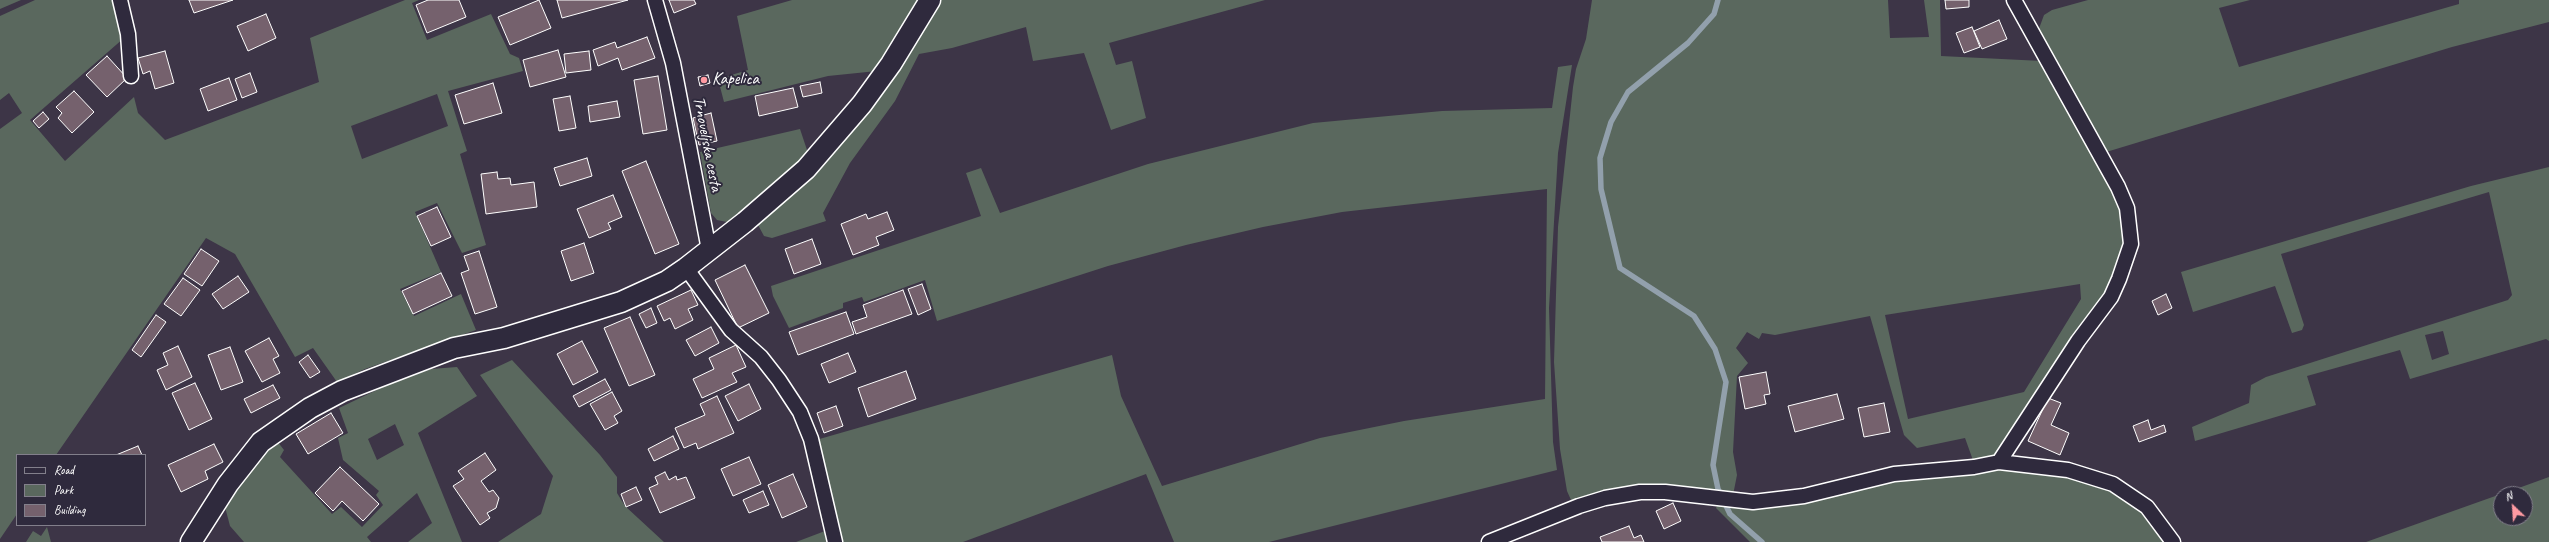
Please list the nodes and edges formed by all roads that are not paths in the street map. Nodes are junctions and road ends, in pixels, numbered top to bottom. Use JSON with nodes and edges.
{"nodes":[{"id":1,"x":120,"y":0,"type":"edge"},
{"id":2,"x":655,"y":0,"type":"edge"},
{"id":3,"x":930,"y":0,"type":"edge"},
{"id":4,"x":2014,"y":0,"type":"edge"},
{"id":5,"x":131,"y":76,"type":"dead end"},
{"id":6,"x":709,"y":250,"type":"junction"},
{"id":7,"x":686,"y":268,"type":"junction"},
{"id":8,"x":1999,"y":462,"type":"junction"},
{"id":9,"x":191,"y":542,"type":"edge"},
{"id":10,"x":835,"y":542,"type":"edge"},
{"id":11,"x":1489,"y":542,"type":"edge"},
{"id":12,"x":2173,"y":542,"type":"edge"}],
"edges":[{"from":1,"to":5,"type":"street"},
{"from":2,"to":6,"type":"street","name":"Trnoveljska cesta"},
{"from":3,"to":6,"type":"street"},
{"from":4,"to":8,"type":"street"},
{"from":6,"to":7,"type":"street"},
{"from":7,"to":9,"type":"street"},
{"from":7,"to":10,"type":"street"},
{"from":8,"to":11,"type":"street"},
{"from":8,"to":12,"type":"street"}]}
